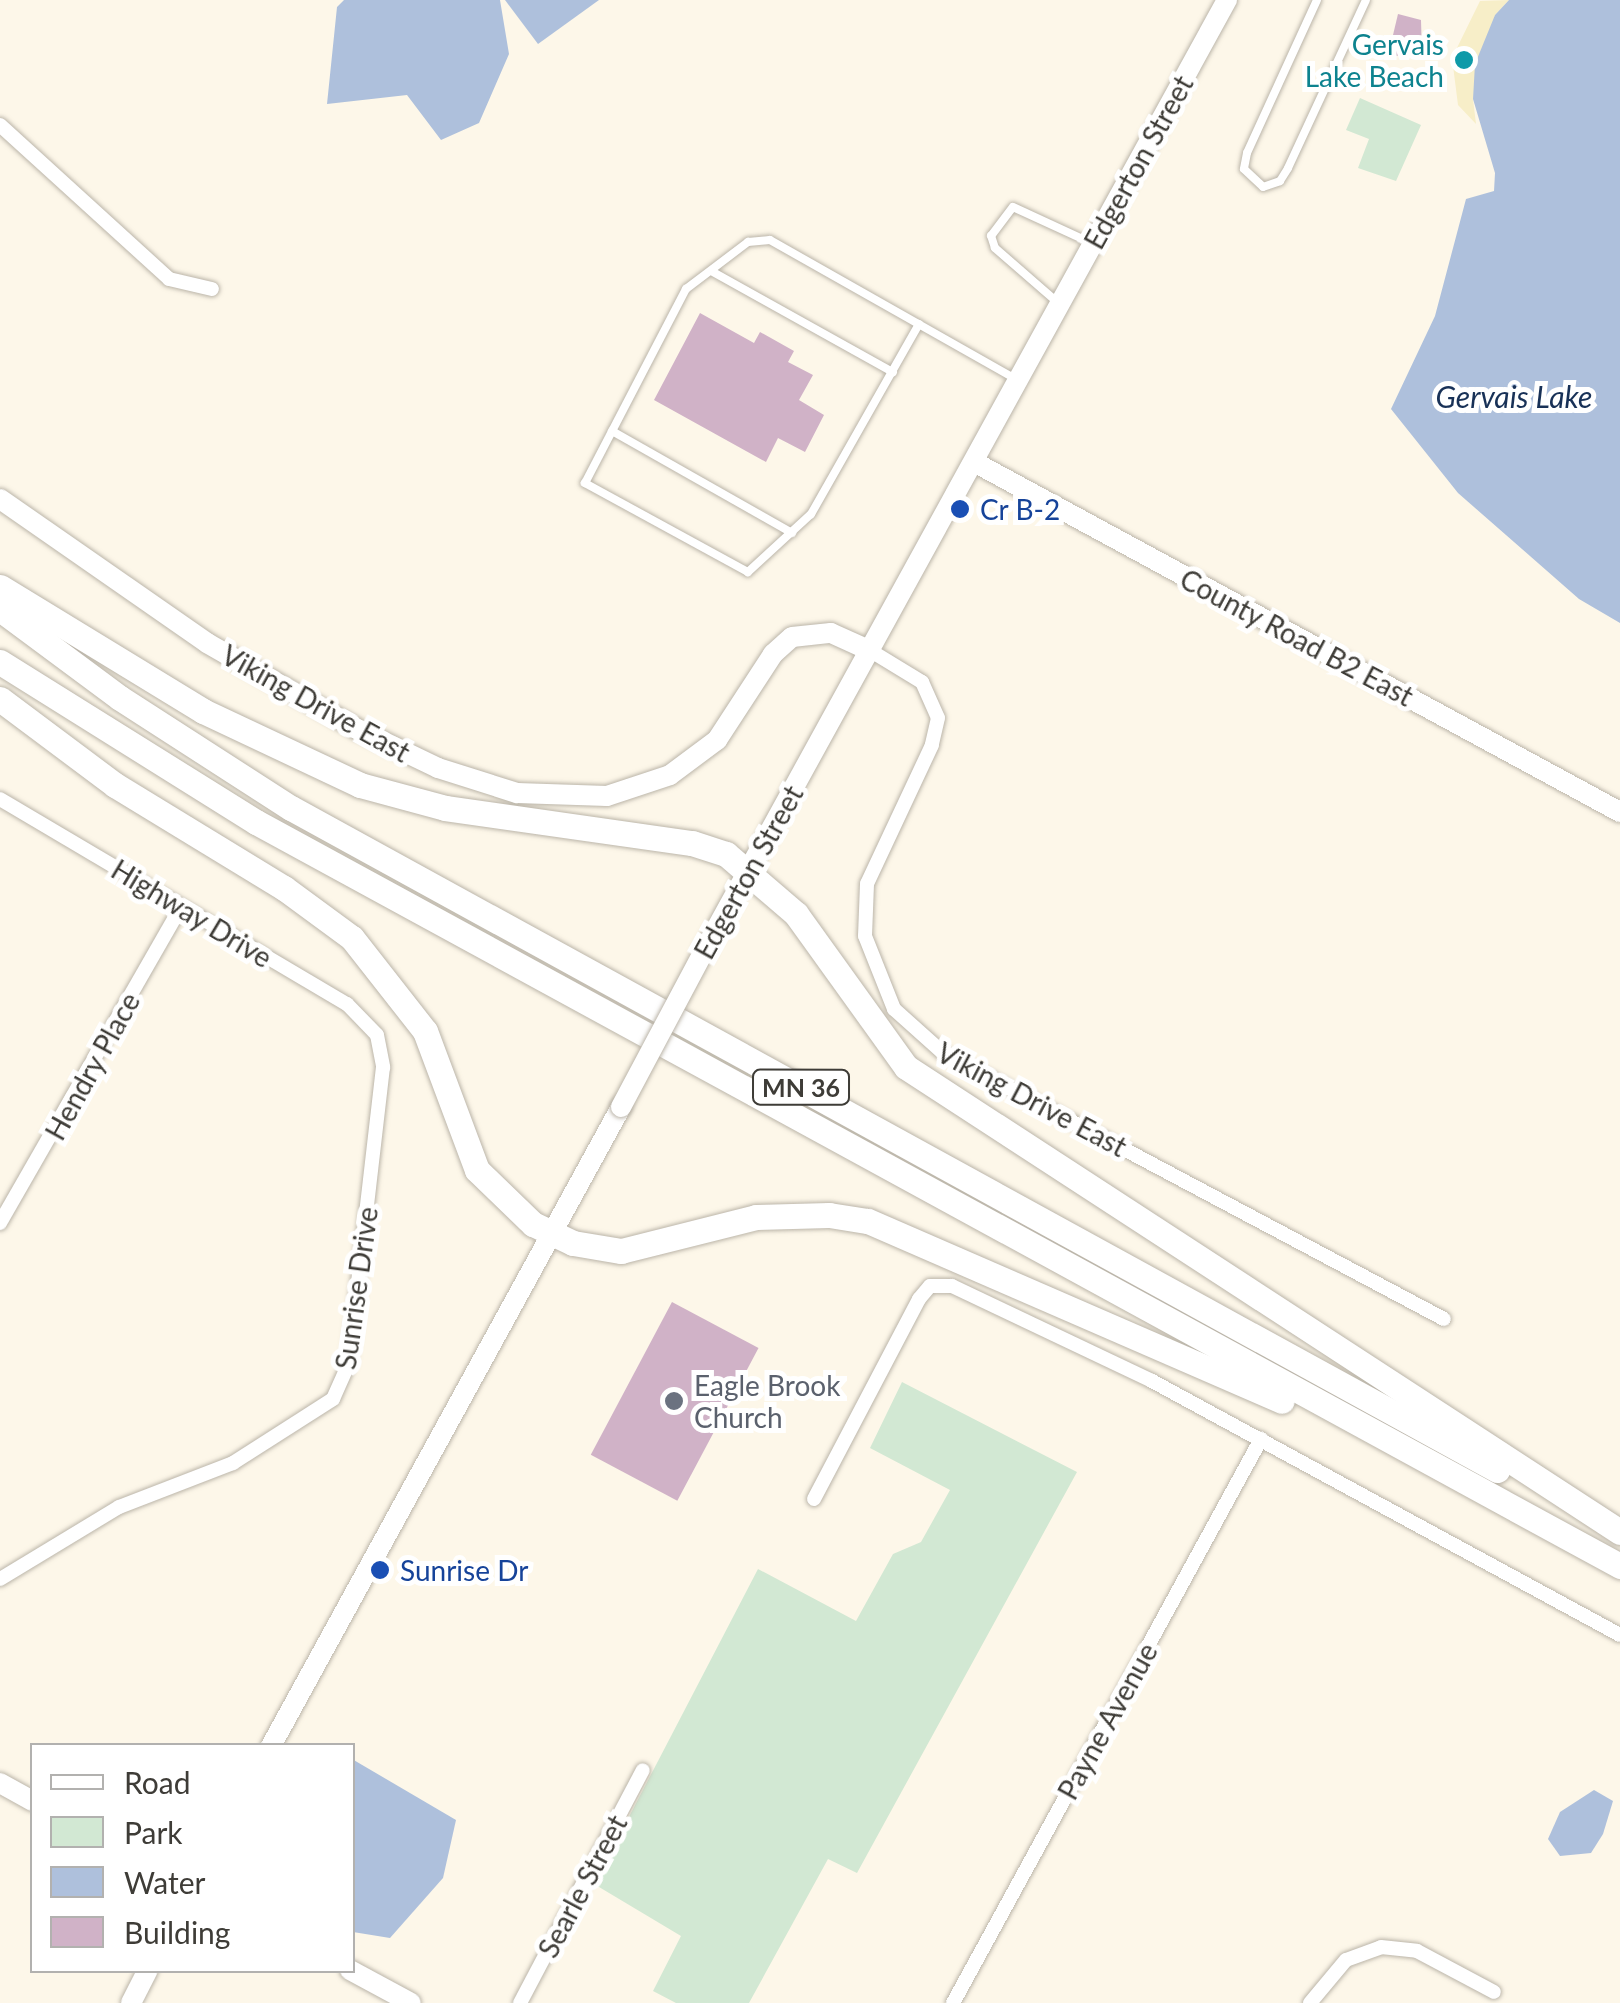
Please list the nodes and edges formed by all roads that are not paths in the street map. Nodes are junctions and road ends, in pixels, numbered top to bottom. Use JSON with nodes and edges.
{"nodes":[{"id":1,"x":1227,"y":0,"type":"edge"},
{"id":2,"x":1317,"y":0,"type":"edge"},
{"id":3,"x":1366,"y":0,"type":"edge"},
{"id":4,"x":0,"y":125,"type":"edge"},
{"id":5,"x":1093,"y":244,"type":"junction"},
{"id":6,"x":713,"y":272,"type":"junction"},
{"id":7,"x":212,"y":288,"type":"dead end"},
{"id":8,"x":1060,"y":305,"type":"junction"},
{"id":9,"x":919,"y":324,"type":"junction"},
{"id":10,"x":893,"y":372,"type":"junction"},
{"id":11,"x":1018,"y":380,"type":"junction"},
{"id":12,"x":612,"y":432,"type":"junction"},
{"id":13,"x":974,"y":462,"type":"junction"},
{"id":14,"x":0,"y":500,"type":"edge"},
{"id":15,"x":792,"y":533,"type":"junction"},
{"id":16,"x":0,"y":587,"type":"edge"},
{"id":17,"x":0,"y":609,"type":"edge"},
{"id":18,"x":871,"y":651,"type":"junction"},
{"id":19,"x":0,"y":662,"type":"edge"},
{"id":20,"x":0,"y":699,"type":"edge"},
{"id":21,"x":0,"y":799,"type":"edge"},
{"id":22,"x":1620,"y":812,"type":"edge"},
{"id":23,"x":750,"y":870,"type":"junction"},
{"id":24,"x":181,"y":908,"type":"junction"},
{"id":25,"x":377,"y":1035,"type":"joint"},
{"id":26,"x":0,"y":1224,"type":"edge"},
{"id":27,"x":551,"y":1234,"type":"junction"},
{"id":28,"x":1444,"y":1318,"type":"dead end"},
{"id":29,"x":1261,"y":1439,"type":"junction"},
{"id":30,"x":1464,"y":1484,"type":"junction"},
{"id":31,"x":814,"y":1499,"type":"dead end"},
{"id":32,"x":1620,"y":1534,"type":"edge"},
{"id":33,"x":1620,"y":1566,"type":"edge"},
{"id":34,"x":0,"y":1579,"type":"edge"},
{"id":35,"x":1620,"y":1635,"type":"edge"},
{"id":36,"x":273,"y":1743,"type":"edge"},
{"id":37,"x":643,"y":1770,"type":"dead end"},
{"id":38,"x":0,"y":1783,"type":"edge"},
{"id":39,"x":30,"y":1799,"type":"edge"},
{"id":40,"x":146,"y":1973,"type":"edge"},
{"id":41,"x":355,"y":1973,"type":"edge"},
{"id":42,"x":1494,"y":1992,"type":"dead end"},
{"id":43,"x":131,"y":2003,"type":"edge"},
{"id":44,"x":411,"y":2003,"type":"edge"},
{"id":45,"x":520,"y":2003,"type":"edge"},
{"id":46,"x":954,"y":2003,"type":"edge"},
{"id":47,"x":1310,"y":2003,"type":"edge"}],
"edges":[{"from":1,"to":5,"type":"street","name":"Edgerton Street"},
{"from":2,"to":3,"type":"lane"},
{"from":4,"to":7,"type":"street"},
{"from":5,"to":8,"type":"street","name":"Edgerton Street"},
{"from":5,"to":8,"type":"lane"},
{"from":6,"to":9,"type":"lane"},
{"from":6,"to":10,"type":"lane"},
{"from":6,"to":12,"type":"lane"},
{"from":8,"to":11,"type":"street","name":"Edgerton Street"},
{"from":9,"to":10,"type":"lane"},
{"from":9,"to":11,"type":"lane"},
{"from":10,"to":15,"type":"lane"},
{"from":11,"to":13,"type":"street","name":"Edgerton Street"},
{"from":12,"to":15,"type":"lane"},
{"from":12,"to":15,"type":"lane"},
{"from":13,"to":18,"type":"street","name":"Edgerton Street"},
{"from":13,"to":22,"type":"street","name":"County Road B2 East"},
{"from":14,"to":18,"type":"street","name":"Viking Drive East"},
{"from":16,"to":23,"type":"highway"},
{"from":17,"to":32,"type":"highway","number":"MN 36"},
{"from":18,"to":23,"type":"street","name":"Edgerton Street"},
{"from":18,"to":28,"type":"street","name":"Viking Drive East"},
{"from":19,"to":30,"type":"highway","number":"MN 36"},
{"from":20,"to":27,"type":"highway"},
{"from":21,"to":24,"type":"street","name":"Highway Drive"},
{"from":23,"to":27,"type":"street","name":"Edgerton Street","bridge":true},
{"from":23,"to":32,"type":"highway"},
{"from":24,"to":25,"type":"street","name":"Highway Drive"},
{"from":24,"to":26,"type":"street","name":"Hendry Place"},
{"from":25,"to":34,"type":"street","name":"Sunrise Drive"},
{"from":27,"to":30,"type":"highway"},
{"from":27,"to":36,"type":"street","name":"Edgerton Street"},
{"from":29,"to":31,"type":"street"},
{"from":29,"to":35,"type":"street"},
{"from":29,"to":46,"type":"street","name":"Payne Avenue"},
{"from":30,"to":33,"type":"highway","number":"MN 36"},
{"from":37,"to":45,"type":"street","name":"Searle Street"},
{"from":38,"to":39,"type":"street"},
{"from":40,"to":43,"type":"street"},
{"from":41,"to":44,"type":"street"},
{"from":42,"to":47,"type":"street"}]}
